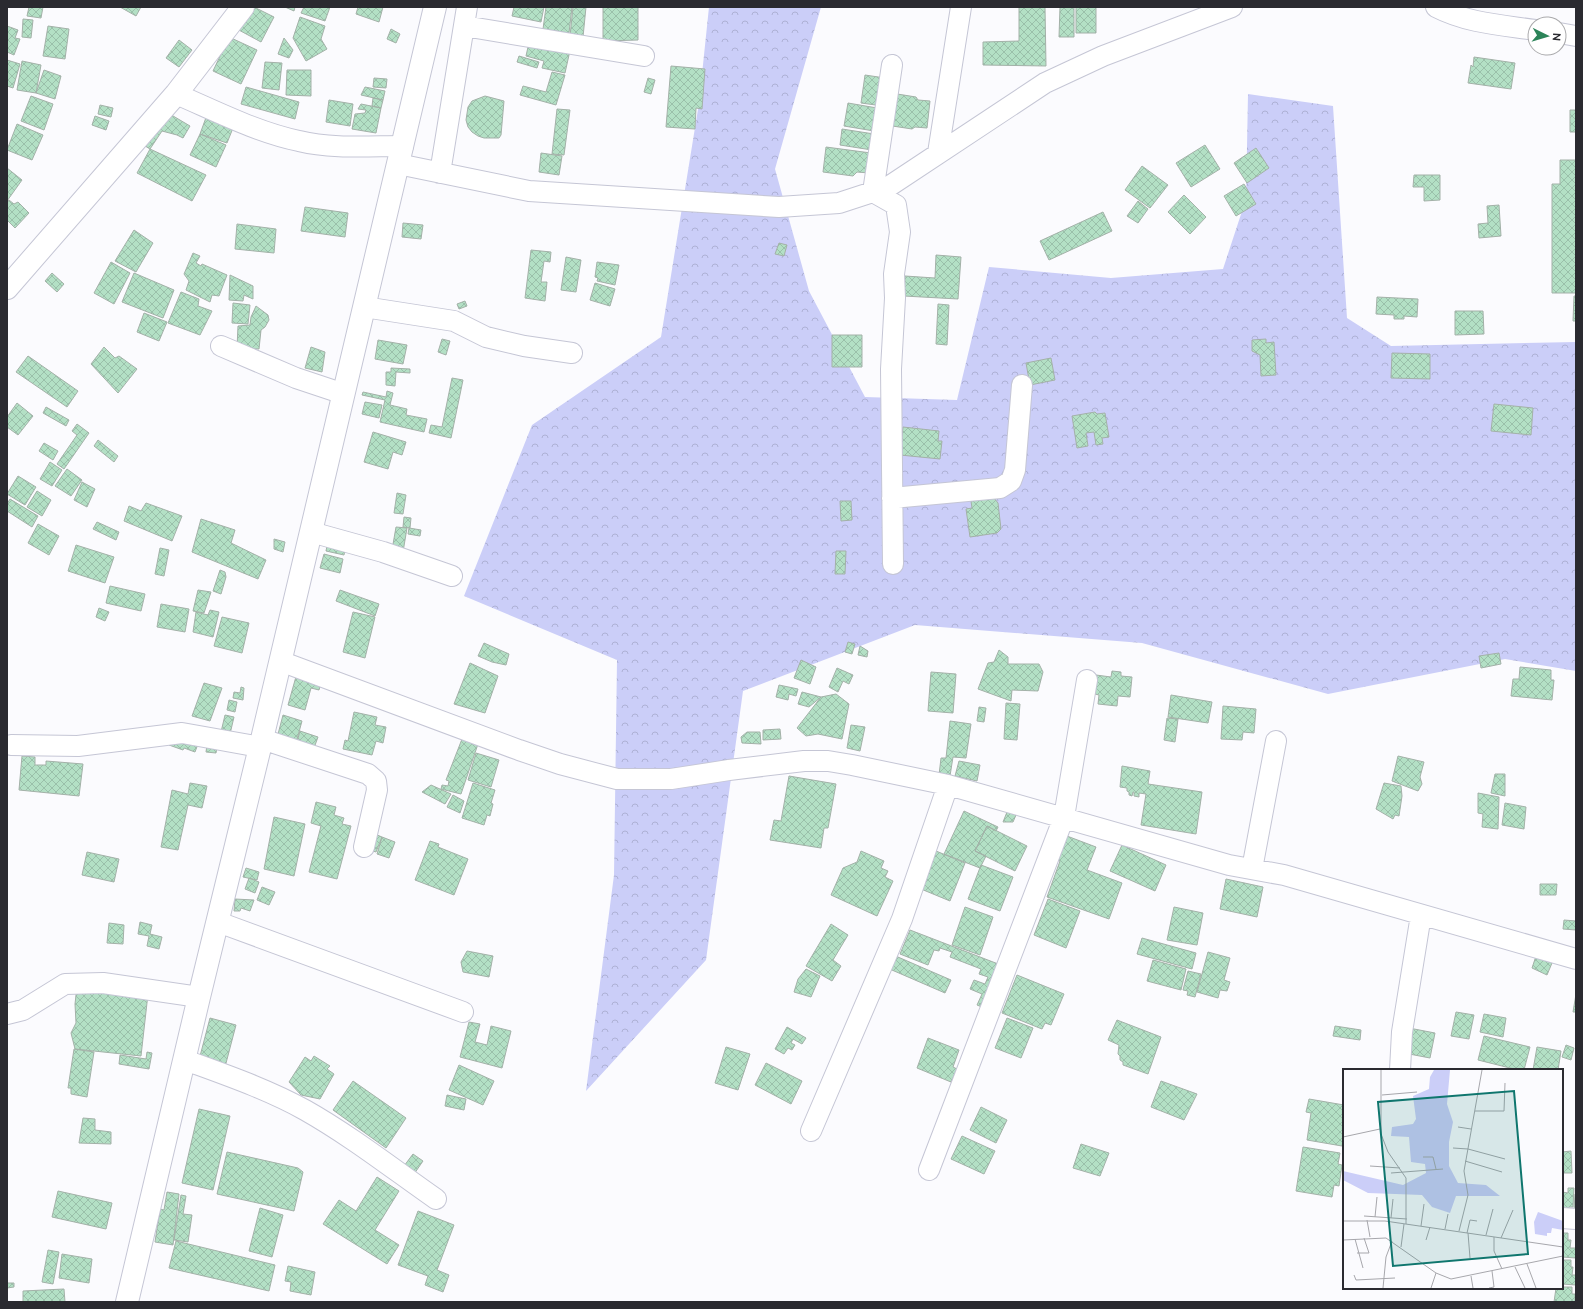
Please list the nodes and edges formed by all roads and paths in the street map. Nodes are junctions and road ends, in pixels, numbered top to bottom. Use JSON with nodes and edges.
{"nodes":[{"id":1,"x":435,"y":7,"type":"edge"},
{"id":2,"x":961,"y":7,"type":"edge"},
{"id":3,"x":1232,"y":7,"type":"edge"},
{"id":4,"x":1436,"y":7,"type":"edge"},
{"id":5,"x":238,"y":9,"type":"edge"},
{"id":6,"x":466,"y":16,"type":"edge"},
{"id":7,"x":1527,"y":29,"type":"edge"},
{"id":8,"x":644,"y":56,"type":"dead end"},
{"id":9,"x":892,"y":65,"type":"dead end"},
{"id":10,"x":176,"y":94,"type":"junction"},
{"id":11,"x":938,"y":153,"type":"junction"},
{"id":12,"x":400,"y":155,"type":"junction"},
{"id":13,"x":440,"y":173,"type":"junction"},
{"id":14,"x":873,"y":192,"type":"junction"},
{"id":15,"x":7,"y":288,"type":"edge"},
{"id":16,"x":364,"y":307,"type":"junction"},
{"id":17,"x":221,"y":346,"type":"dead end"},
{"id":18,"x":572,"y":353,"type":"dead end"},
{"id":19,"x":1022,"y":385,"type":"dead end"},
{"id":20,"x":344,"y":394,"type":"junction"},
{"id":21,"x":892,"y":498,"type":"junction"},
{"id":22,"x":311,"y":532,"type":"junction"},
{"id":23,"x":893,"y":564,"type":"dead end"},
{"id":24,"x":452,"y":576,"type":"dead end"},
{"id":25,"x":280,"y":660,"type":"junction"},
{"id":26,"x":1087,"y":680,"type":"dead end"},
{"id":27,"x":1276,"y":741,"type":"dead end"},
{"id":28,"x":261,"y":743,"type":"junction"},
{"id":29,"x":11,"y":745,"type":"dead end"},
{"id":30,"x":948,"y":785,"type":"junction"},
{"id":31,"x":1064,"y":817,"type":"junction"},
{"id":32,"x":364,"y":847,"type":"dead end"},
{"id":33,"x":1252,"y":869,"type":"junction"},
{"id":34,"x":1420,"y":915,"type":"junction"},
{"id":35,"x":218,"y":922,"type":"junction"},
{"id":36,"x":1576,"y":959,"type":"edge"},
{"id":37,"x":199,"y":997,"type":"junction"},
{"id":38,"x":463,"y":1012,"type":"dead end"},
{"id":39,"x":7,"y":1014,"type":"edge"},
{"id":40,"x":185,"y":1060,"type":"junction"},
{"id":41,"x":1400,"y":1069,"type":"edge"},
{"id":42,"x":811,"y":1131,"type":"dead end"},
{"id":43,"x":929,"y":1170,"type":"dead end"},
{"id":44,"x":436,"y":1199,"type":"dead end"},
{"id":45,"x":1563,"y":1218,"type":"edge"},
{"id":46,"x":1576,"y":1219,"type":"edge"},
{"id":47,"x":127,"y":1302,"type":"edge"}],
"edges":[{"from":1,"to":12,"type":"main road"},
{"from":2,"to":11,"type":"street"},
{"from":3,"to":11,"type":"street"},
{"from":4,"to":7,"type":"street"},
{"from":5,"to":10,"type":"main road"},
{"from":6,"to":8,"type":"street"},
{"from":6,"to":13,"type":"street"},
{"from":9,"to":14,"type":"street"},
{"from":10,"to":12,"type":"street"},
{"from":10,"to":15,"type":"main road"},
{"from":11,"to":14,"type":"street"},
{"from":12,"to":13,"type":"street"},
{"from":12,"to":16,"type":"main road"},
{"from":13,"to":14,"type":"street"},
{"from":14,"to":21,"type":"street"},
{"from":16,"to":18,"type":"street"},
{"from":16,"to":20,"type":"main road"},
{"from":17,"to":20,"type":"street"},
{"from":19,"to":21,"type":"street"},
{"from":20,"to":22,"type":"main road"},
{"from":21,"to":23,"type":"street"},
{"from":22,"to":24,"type":"street"},
{"from":22,"to":25,"type":"main road"},
{"from":25,"to":28,"type":"main road"},
{"from":25,"to":30,"type":"street"},
{"from":26,"to":31,"type":"street"},
{"from":27,"to":33,"type":"street"},
{"from":28,"to":29,"type":"street"},
{"from":28,"to":32,"type":"street"},
{"from":28,"to":35,"type":"main road"},
{"from":30,"to":31,"type":"street"},
{"from":30,"to":42,"type":"street"},
{"from":31,"to":33,"type":"street"},
{"from":31,"to":43,"type":"street"},
{"from":33,"to":34,"type":"street"},
{"from":34,"to":36,"type":"street"},
{"from":34,"to":41,"type":"street"},
{"from":35,"to":37,"type":"main road"},
{"from":35,"to":38,"type":"street"},
{"from":37,"to":39,"type":"street"},
{"from":37,"to":40,"type":"main road"},
{"from":40,"to":44,"type":"street"},
{"from":40,"to":47,"type":"main road"},
{"from":45,"to":46,"type":"street"}]}
